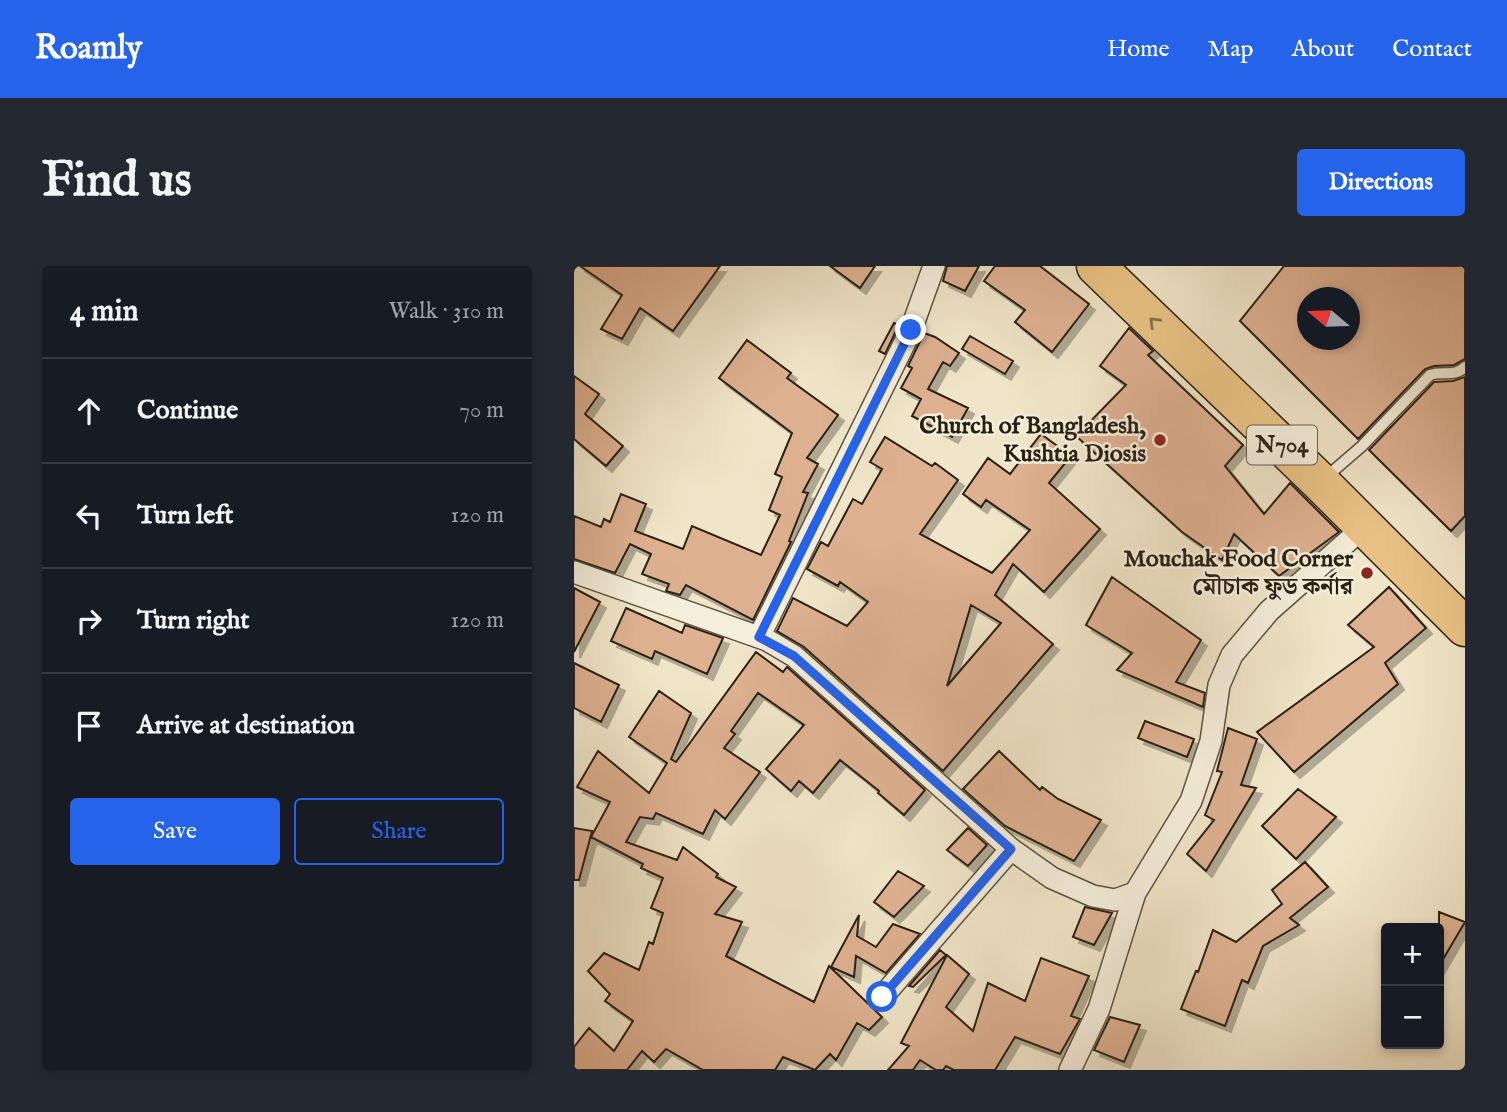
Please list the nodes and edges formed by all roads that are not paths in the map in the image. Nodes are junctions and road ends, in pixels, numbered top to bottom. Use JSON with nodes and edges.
{"nodes":[{"id":1,"x":934,"y":266,"type":"edge"},
{"id":2,"x":1096,"y":266,"type":"edge"},
{"id":3,"x":1134,"y":266,"type":"edge"},
{"id":4,"x":1465,"y":367,"type":"edge"},
{"id":5,"x":1327,"y":475,"type":"junction"},
{"id":6,"x":1364,"y":527,"type":"junction"},
{"id":7,"x":574,"y":572,"type":"edge"},
{"id":8,"x":1465,"y":603,"type":"edge"},
{"id":9,"x":1465,"y":627,"type":"edge"},
{"id":10,"x":759,"y":637,"type":"junction"},
{"id":11,"x":1011,"y":849,"type":"junction"},
{"id":12,"x":1135,"y":893,"type":"junction"},
{"id":13,"x":882,"y":997,"type":"dead end"},
{"id":14,"x":1070,"y":1070,"type":"edge"}],
"edges":[{"from":1,"to":10,"type":"street"},
{"from":5,"to":2,"type":"highway","number":"N704","one_way":true},
{"from":3,"to":5,"type":"highway","number":"N704"},
{"from":4,"to":5,"type":"lane"},
{"from":5,"to":6,"type":"highway","number":"N704"},
{"from":5,"to":8,"type":"highway","number":"N704"},
{"from":6,"to":9,"type":"highway","number":"N704"},
{"from":6,"to":12,"type":"street"},
{"from":7,"to":10,"type":"street"},
{"from":10,"to":11,"type":"street"},
{"from":11,"to":12,"type":"street"},
{"from":11,"to":13,"type":"street"},
{"from":12,"to":14,"type":"street"}]}
